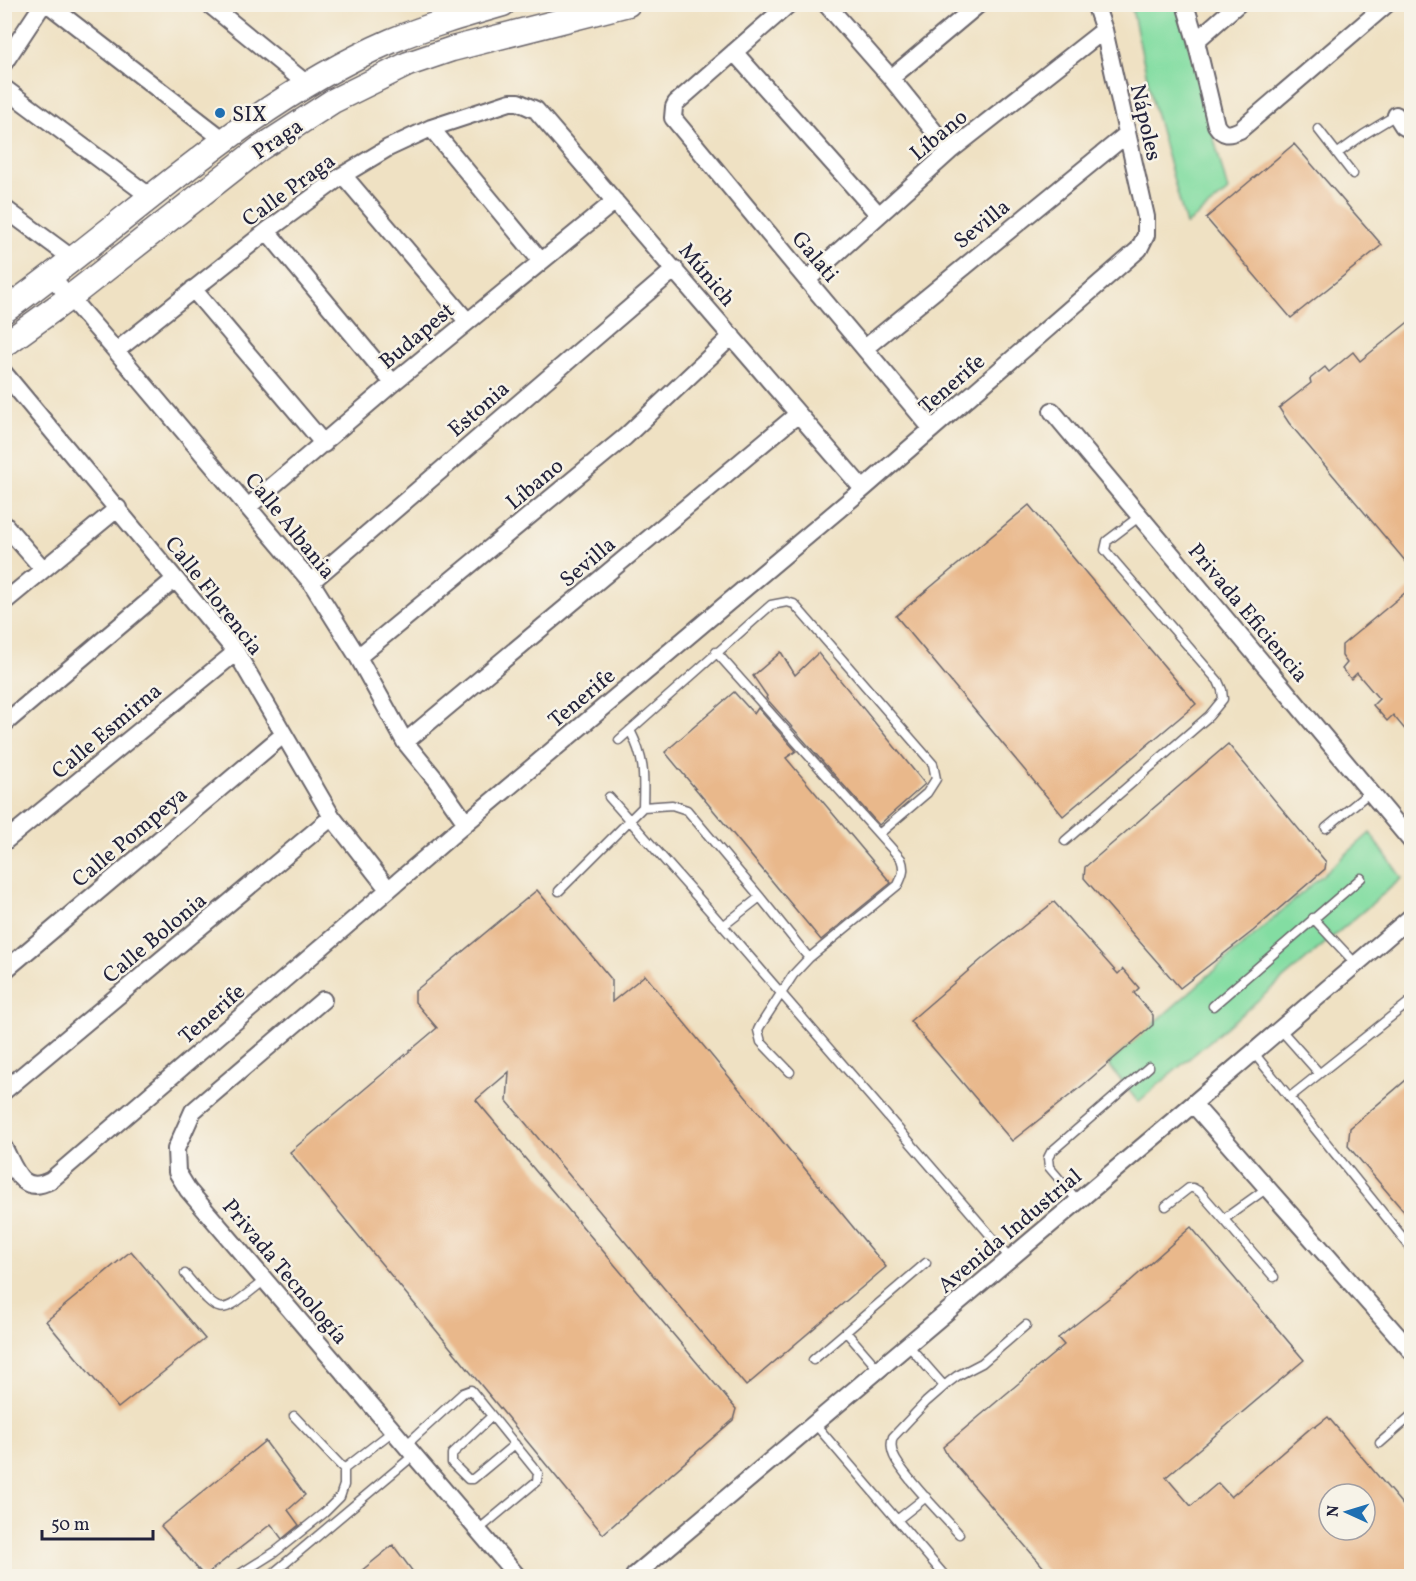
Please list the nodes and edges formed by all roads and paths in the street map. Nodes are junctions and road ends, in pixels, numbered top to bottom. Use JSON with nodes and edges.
{"nodes":[{"id":1,"x":43,"y":4,"type":"edge"},
{"id":2,"x":48,"y":4,"type":"edge"},
{"id":3,"x":503,"y":4,"type":"edge"},
{"id":4,"x":628,"y":4,"type":"edge"},
{"id":5,"x":789,"y":4,"type":"edge"},
{"id":6,"x":980,"y":4,"type":"edge"},
{"id":7,"x":1095,"y":4,"type":"edge"},
{"id":8,"x":1185,"y":4,"type":"edge"},
{"id":9,"x":1238,"y":4,"type":"edge"},
{"id":10,"x":1387,"y":4,"type":"edge"},
{"id":11,"x":829,"y":5,"type":"edge"},
{"id":12,"x":218,"y":6,"type":"edge"},
{"id":13,"x":1104,"y":30,"type":"junction"},
{"id":14,"x":1196,"y":40,"type":"junction"},
{"id":15,"x":734,"y":52,"type":"junction"},
{"id":16,"x":4,"y":63,"type":"edge"},
{"id":17,"x":891,"y":78,"type":"junction"},
{"id":18,"x":308,"y":86,"type":"junction"},
{"id":19,"x":4,"y":88,"type":"edge"},
{"id":20,"x":510,"y":102,"type":"joint"},
{"id":21,"x":1396,"y":115,"type":"joint"},
{"id":22,"x":431,"y":128,"type":"junction"},
{"id":23,"x":1318,"y":129,"type":"dead end"},
{"id":24,"x":1412,"y":131,"type":"edge"},
{"id":25,"x":1126,"y":134,"type":"junction"},
{"id":26,"x":224,"y":140,"type":"junction"},
{"id":27,"x":950,"y":151,"type":"junction"},
{"id":28,"x":1338,"y":153,"type":"junction"},
{"id":29,"x":1353,"y":174,"type":"dead end"},
{"id":30,"x":343,"y":175,"type":"junction"},
{"id":31,"x":152,"y":198,"type":"junction"},
{"id":32,"x":615,"y":201,"type":"junction"},
{"id":33,"x":4,"y":208,"type":"edge"},
{"id":34,"x":879,"y":215,"type":"junction"},
{"id":35,"x":267,"y":231,"type":"junction"},
{"id":36,"x":1139,"y":249,"type":"joint"},
{"id":37,"x":73,"y":259,"type":"junction"},
{"id":38,"x":540,"y":260,"type":"junction"},
{"id":39,"x":675,"y":269,"type":"junction"},
{"id":40,"x":52,"y":277,"type":"junction"},
{"id":41,"x":807,"y":280,"type":"junction"},
{"id":42,"x":193,"y":289,"type":"junction"},
{"id":43,"x":69,"y":298,"type":"junction"},
{"id":44,"x":4,"y":311,"type":"edge"},
{"id":45,"x":467,"y":321,"type":"junction"},
{"id":46,"x":9,"y":335,"type":"edge"},
{"id":47,"x":732,"y":336,"type":"junction"},
{"id":48,"x":865,"y":348,"type":"junction"},
{"id":49,"x":116,"y":351,"type":"junction"},
{"id":50,"x":4,"y":373,"type":"edge"},
{"id":51,"x":393,"y":383,"type":"junction"},
{"id":52,"x":1052,"y":411,"type":"dead end"},
{"id":53,"x":798,"y":414,"type":"junction"},
{"id":54,"x":932,"y":429,"type":"junction"},
{"id":55,"x":324,"y":444,"type":"junction"},
{"id":56,"x":863,"y":489,"type":"junction"},
{"id":57,"x":248,"y":507,"type":"junction"},
{"id":58,"x":118,"y":508,"type":"junction"},
{"id":59,"x":1140,"y":516,"type":"junction"},
{"id":60,"x":4,"y":524,"type":"edge"},
{"id":61,"x":43,"y":569,"type":"junction"},
{"id":62,"x":176,"y":579,"type":"junction"},
{"id":63,"x":311,"y":582,"type":"junction"},
{"id":64,"x":4,"y":602,"type":"edge"},
{"id":65,"x":236,"y":652,"type":"junction"},
{"id":66,"x":716,"y":652,"type":"junction"},
{"id":67,"x":358,"y":657,"type":"junction"},
{"id":68,"x":4,"y":724,"type":"edge"},
{"id":69,"x":630,"y":730,"type":"junction"},
{"id":70,"x":284,"y":735,"type":"junction"},
{"id":71,"x":618,"y":740,"type":"dead end"},
{"id":72,"x":405,"y":742,"type":"junction"},
{"id":73,"x":1370,"y":792,"type":"junction"},
{"id":74,"x":609,"y":797,"type":"dead end"},
{"id":75,"x":643,"y":807,"type":"junction"},
{"id":76,"x":332,"y":816,"type":"junction"},
{"id":77,"x":628,"y":820,"type":"junction"},
{"id":78,"x":466,"y":823,"type":"junction"},
{"id":79,"x":1326,"y":828,"type":"dead end"},
{"id":80,"x":879,"y":834,"type":"junction"},
{"id":81,"x":1065,"y":841,"type":"dead end"},
{"id":82,"x":4,"y":842,"type":"edge"},
{"id":83,"x":1412,"y":842,"type":"edge"},
{"id":84,"x":1361,"y":878,"type":"dead end"},
{"id":85,"x":388,"y":889,"type":"junction"},
{"id":86,"x":559,"y":891,"type":"dead end"},
{"id":87,"x":760,"y":897,"type":"junction"},
{"id":88,"x":1412,"y":916,"type":"edge"},
{"id":89,"x":1313,"y":918,"type":"junction"},
{"id":90,"x":723,"y":926,"type":"junction"},
{"id":91,"x":809,"y":958,"type":"junction"},
{"id":92,"x":1356,"y":964,"type":"junction"},
{"id":93,"x":4,"y":971,"type":"edge"},
{"id":94,"x":781,"y":994,"type":"junction"},
{"id":95,"x":323,"y":1000,"type":"dead end"},
{"id":96,"x":1412,"y":1000,"type":"edge"},
{"id":97,"x":1213,"y":1006,"type":"dead end"},
{"id":98,"x":1280,"y":1029,"type":"junction"},
{"id":99,"x":1253,"y":1052,"type":"junction"},
{"id":100,"x":1149,"y":1067,"type":"dead end"},
{"id":101,"x":790,"y":1072,"type":"dead end"},
{"id":102,"x":1319,"y":1074,"type":"junction"},
{"id":103,"x":4,"y":1091,"type":"edge"},
{"id":104,"x":1290,"y":1097,"type":"junction"},
{"id":105,"x":1193,"y":1104,"type":"junction"},
{"id":106,"x":4,"y":1148,"type":"edge"},
{"id":107,"x":1267,"y":1188,"type":"junction"},
{"id":108,"x":1078,"y":1202,"type":"junction"},
{"id":109,"x":1166,"y":1206,"type":"dead end"},
{"id":110,"x":1224,"y":1219,"type":"junction"},
{"id":111,"x":1412,"y":1250,"type":"edge"},
{"id":112,"x":1010,"y":1258,"type":"junction"},
{"id":113,"x":926,"y":1263,"type":"dead end"},
{"id":114,"x":184,"y":1274,"type":"dead end"},
{"id":115,"x":1274,"y":1277,"type":"dead end"},
{"id":116,"x":265,"y":1280,"type":"junction"},
{"id":117,"x":1026,"y":1325,"type":"dead end"},
{"id":118,"x":846,"y":1332,"type":"junction"},
{"id":119,"x":908,"y":1345,"type":"junction"},
{"id":120,"x":1412,"y":1352,"type":"edge"},
{"id":121,"x":813,"y":1360,"type":"dead end"},
{"id":122,"x":879,"y":1370,"type":"junction"},
{"id":123,"x":944,"y":1386,"type":"junction"},
{"id":124,"x":1411,"y":1415,"type":"edge"},
{"id":125,"x":294,"y":1416,"type":"dead end"},
{"id":126,"x":492,"y":1416,"type":"junction"},
{"id":127,"x":815,"y":1424,"type":"junction"},
{"id":128,"x":393,"y":1431,"type":"junction"},
{"id":129,"x":1380,"y":1443,"type":"dead end"},
{"id":130,"x":515,"y":1444,"type":"junction"},
{"id":131,"x":410,"y":1450,"type":"junction"},
{"id":132,"x":344,"y":1468,"type":"junction"},
{"id":133,"x":926,"y":1497,"type":"junction"},
{"id":134,"x":897,"y":1520,"type":"junction"},
{"id":135,"x":477,"y":1531,"type":"junction"},
{"id":136,"x":959,"y":1534,"type":"dead end"},
{"id":137,"x":237,"y":1576,"type":"edge"},
{"id":138,"x":270,"y":1576,"type":"edge"},
{"id":139,"x":517,"y":1576,"type":"edge"},
{"id":140,"x":634,"y":1576,"type":"edge"},
{"id":141,"x":945,"y":1576,"type":"edge"}],
"edges":[{"from":1,"to":16,"type":"street"},
{"from":2,"to":26,"type":"street"},
{"from":3,"to":18,"type":"street","name":"Praga"},
{"from":4,"to":43,"type":"street","name":"Praga"},
{"from":5,"to":15,"type":"street"},
{"from":6,"to":17,"type":"street"},
{"from":7,"to":13,"type":"street","name":"Nápoles"},
{"from":8,"to":14,"type":"street"},
{"from":9,"to":14,"type":"street"},
{"from":10,"to":14,"type":"street"},
{"from":11,"to":17,"type":"street"},
{"from":12,"to":18,"type":"street"},
{"from":13,"to":25,"type":"street","name":"Nápoles"},
{"from":13,"to":27,"type":"street","name":"Líbano"},
{"from":15,"to":34,"type":"street"},
{"from":15,"to":41,"type":"street","name":"Galati"},
{"from":17,"to":27,"type":"street"},
{"from":18,"to":26,"type":"street","name":"Praga"},
{"from":19,"to":31,"type":"street"},
{"from":20,"to":22,"type":"street","name":"Calle Praga"},
{"from":20,"to":32,"type":"street","name":"Múnich"},
{"from":21,"to":24,"type":"street"},
{"from":21,"to":28,"type":"lane"},
{"from":22,"to":30,"type":"street","name":"Calle Praga"},
{"from":22,"to":38,"type":"street"},
{"from":23,"to":28,"type":"lane"},
{"from":25,"to":36,"type":"street","name":"Nápoles"},
{"from":25,"to":48,"type":"street","name":"Sevilla"},
{"from":26,"to":31,"type":"street","name":"Praga"},
{"from":27,"to":34,"type":"street","name":"Líbano"},
{"from":28,"to":29,"type":"lane"},
{"from":30,"to":35,"type":"street","name":"Calle Praga"},
{"from":30,"to":45,"type":"street"},
{"from":31,"to":37,"type":"street","name":"Praga"},
{"from":32,"to":38,"type":"street","name":"Budapest"},
{"from":32,"to":39,"type":"street","name":"Múnich"},
{"from":33,"to":37,"type":"street"},
{"from":34,"to":41,"type":"street","name":"Líbano"},
{"from":35,"to":42,"type":"street","name":"Calle Praga"},
{"from":35,"to":51,"type":"street"},
{"from":36,"to":54,"type":"street","name":"Tenerife"},
{"from":37,"to":40,"type":"street","name":"Praga"},
{"from":38,"to":45,"type":"street","name":"Budapest"},
{"from":39,"to":47,"type":"street","name":"Múnich"},
{"from":39,"to":63,"type":"street","name":"Estonia"},
{"from":40,"to":43,"type":"street","name":"Calle Albania"},
{"from":40,"to":44,"type":"street","name":"Praga"},
{"from":41,"to":48,"type":"street","name":"Galati"},
{"from":42,"to":49,"type":"street","name":"Calle Praga"},
{"from":42,"to":55,"type":"street"},
{"from":43,"to":46,"type":"street","name":"Praga"},
{"from":43,"to":49,"type":"street","name":"Calle Albania"},
{"from":45,"to":51,"type":"street","name":"Budapest"},
{"from":47,"to":53,"type":"street","name":"Múnich"},
{"from":47,"to":67,"type":"street","name":"Líbano"},
{"from":48,"to":54,"type":"street","name":"Galati"},
{"from":49,"to":57,"type":"street","name":"Calle Albania"},
{"from":50,"to":58,"type":"street","name":"Calle Florencia"},
{"from":51,"to":55,"type":"street","name":"Budapest"},
{"from":52,"to":59,"type":"street","name":"Privada Eficiencia"},
{"from":53,"to":56,"type":"street","name":"Múnich"},
{"from":53,"to":72,"type":"street","name":"Sevilla"},
{"from":54,"to":56,"type":"street","name":"Tenerife"},
{"from":55,"to":57,"type":"street","name":"Budapest"},
{"from":56,"to":78,"type":"street","name":"Tenerife"},
{"from":57,"to":63,"type":"street","name":"Calle Albania"},
{"from":58,"to":61,"type":"street"},
{"from":58,"to":62,"type":"street","name":"Calle Florencia"},
{"from":59,"to":73,"type":"street","name":"Privada Eficiencia"},
{"from":59,"to":81,"type":"lane"},
{"from":60,"to":61,"type":"street"},
{"from":61,"to":64,"type":"street"},
{"from":62,"to":65,"type":"street","name":"Calle Florencia"},
{"from":62,"to":68,"type":"street"},
{"from":63,"to":67,"type":"street","name":"Calle Albania"},
{"from":65,"to":70,"type":"street","name":"Calle Florencia"},
{"from":65,"to":82,"type":"street","name":"Calle Esmirna"},
{"from":66,"to":69,"type":"lane"},
{"from":66,"to":80,"type":"lane"},
{"from":66,"to":80,"type":"lane"},
{"from":67,"to":72,"type":"street","name":"Calle Albania"},
{"from":69,"to":71,"type":"lane"},
{"from":69,"to":75,"type":"lane"},
{"from":70,"to":76,"type":"street","name":"Calle Florencia"},
{"from":70,"to":93,"type":"street","name":"Calle Pompeya"},
{"from":72,"to":78,"type":"street","name":"Calle Albania"},
{"from":73,"to":79,"type":"lane"},
{"from":73,"to":83,"type":"street","name":"Privada Eficiencia"},
{"from":74,"to":77,"type":"lane"},
{"from":75,"to":77,"type":"lane"},
{"from":75,"to":87,"type":"lane"},
{"from":76,"to":85,"type":"street","name":"Calle Florencia"},
{"from":76,"to":103,"type":"street","name":"Calle Bolonia"},
{"from":77,"to":86,"type":"lane"},
{"from":77,"to":90,"type":"lane"},
{"from":78,"to":85,"type":"street","name":"Tenerife"},
{"from":80,"to":91,"type":"lane"},
{"from":84,"to":89,"type":"lane"},
{"from":85,"to":106,"type":"street","name":"Tenerife"},
{"from":87,"to":90,"type":"lane"},
{"from":87,"to":91,"type":"lane"},
{"from":88,"to":92,"type":"street","name":"Avenida Industrial"},
{"from":89,"to":92,"type":"lane"},
{"from":89,"to":97,"type":"lane"},
{"from":90,"to":94,"type":"lane"},
{"from":91,"to":94,"type":"lane"},
{"from":92,"to":98,"type":"street","name":"Avenida Industrial"},
{"from":94,"to":101,"type":"lane"},
{"from":94,"to":112,"type":"lane"},
{"from":95,"to":116,"type":"street","name":"Privada Tecnología"},
{"from":96,"to":102,"type":"lane"},
{"from":98,"to":99,"type":"street","name":"Avenida Industrial"},
{"from":98,"to":102,"type":"lane"},
{"from":99,"to":104,"type":"lane"},
{"from":99,"to":105,"type":"street","name":"Avenida Industrial"},
{"from":100,"to":108,"type":"lane"},
{"from":102,"to":104,"type":"lane"},
{"from":104,"to":111,"type":"lane"},
{"from":105,"to":107,"type":"street"},
{"from":105,"to":108,"type":"street","name":"Avenida Industrial"},
{"from":107,"to":110,"type":"lane"},
{"from":107,"to":120,"type":"street"},
{"from":108,"to":112,"type":"street","name":"Avenida Industrial"},
{"from":109,"to":110,"type":"lane"},
{"from":110,"to":115,"type":"lane"},
{"from":112,"to":119,"type":"street","name":"Avenida Industrial"},
{"from":113,"to":118,"type":"lane"},
{"from":114,"to":116,"type":"lane"},
{"from":116,"to":128,"type":"street","name":"Privada Tecnología"},
{"from":117,"to":123,"type":"lane"},
{"from":118,"to":121,"type":"lane"},
{"from":118,"to":122,"type":"lane"},
{"from":119,"to":122,"type":"street","name":"Avenida Industrial"},
{"from":119,"to":123,"type":"lane"},
{"from":122,"to":127,"type":"street","name":"Avenida Industrial"},
{"from":123,"to":133,"type":"lane"},
{"from":124,"to":129,"type":"lane"},
{"from":125,"to":132,"type":"lane"},
{"from":126,"to":130,"type":"lane"},
{"from":126,"to":130,"type":"lane"},
{"from":126,"to":131,"type":"lane"},
{"from":127,"to":134,"type":"lane"},
{"from":127,"to":140,"type":"street","name":"Avenida Industrial"},
{"from":128,"to":131,"type":"street","name":"Privada Tecnología"},
{"from":128,"to":132,"type":"lane"},
{"from":130,"to":135,"type":"lane"},
{"from":131,"to":135,"type":"street","name":"Privada Tecnología"},
{"from":131,"to":138,"type":"lane"},
{"from":132,"to":137,"type":"lane"},
{"from":133,"to":134,"type":"lane"},
{"from":133,"to":136,"type":"lane"},
{"from":134,"to":141,"type":"lane"},
{"from":135,"to":139,"type":"street","name":"Privada Tecnología"}]}
